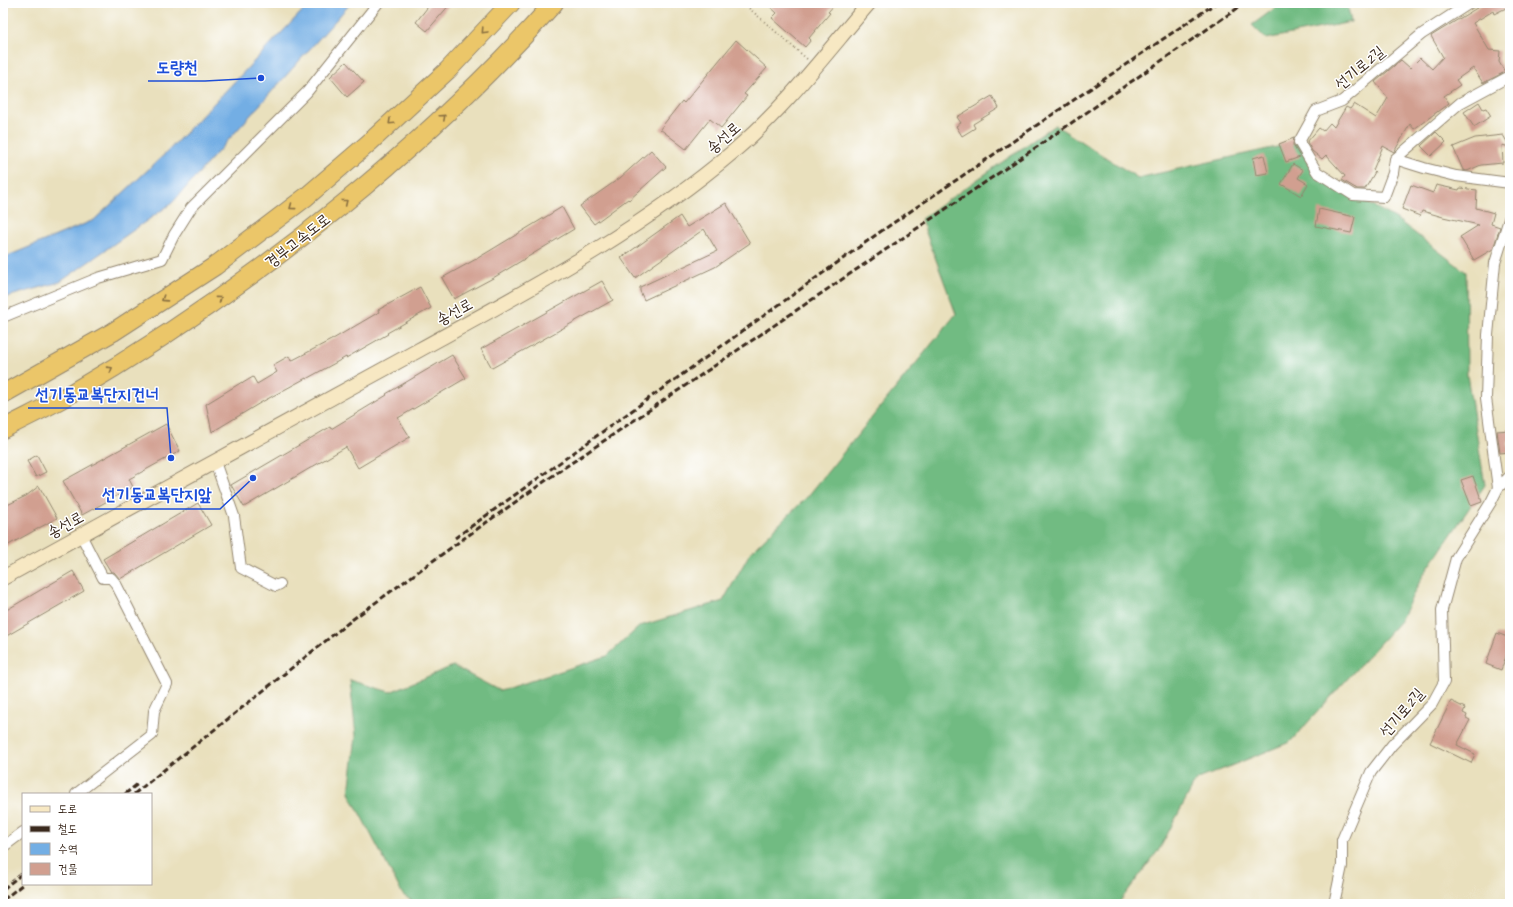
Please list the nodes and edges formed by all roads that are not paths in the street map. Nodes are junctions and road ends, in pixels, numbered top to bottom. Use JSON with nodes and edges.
{"nodes":[{"id":1,"x":378,"y":3,"type":"edge"},
{"id":2,"x":511,"y":3,"type":"edge"},
{"id":3,"x":554,"y":3,"type":"edge"},
{"id":4,"x":869,"y":3,"type":"edge"},
{"id":5,"x":1470,"y":3,"type":"edge"},
{"id":6,"x":1510,"y":76,"type":"edge"},
{"id":7,"x":1395,"y":159,"type":"junction"},
{"id":8,"x":1510,"y":184,"type":"edge"},
{"id":9,"x":1510,"y":216,"type":"edge"},
{"id":10,"x":3,"y":317,"type":"edge"},
{"id":11,"x":3,"y":394,"type":"edge"},
{"id":12,"x":3,"y":429,"type":"edge"},
{"id":13,"x":215,"y":462,"type":"junction"},
{"id":14,"x":1510,"y":476,"type":"edge"},
{"id":15,"x":1498,"y":488,"type":"junction"},
{"id":16,"x":81,"y":535,"type":"junction"},
{"id":17,"x":3,"y":578,"type":"edge"},
{"id":18,"x":280,"y":584,"type":"dead end"},
{"id":19,"x":77,"y":793,"type":"edge"},
{"id":20,"x":22,"y":833,"type":"edge"},
{"id":21,"x":3,"y":847,"type":"edge"},
{"id":22,"x":1334,"y":904,"type":"edge"}],
"edges":[{"from":1,"to":10,"type":"street"},
{"from":2,"to":11,"type":"highway","name":"경부고속도로","one_way":true},
{"from":12,"to":3,"type":"highway","name":"경부고속도로","one_way":true},
{"from":4,"to":13,"type":"main road","name":"송선로"},
{"from":5,"to":7,"type":"street","name":"선기로2길"},
{"from":6,"to":7,"type":"street"},
{"from":7,"to":8,"type":"street"},
{"from":9,"to":15,"type":"street"},
{"from":13,"to":16,"type":"main road","name":"송선로"},
{"from":13,"to":18,"type":"street"},
{"from":14,"to":15,"type":"street","name":"선기로2길"},
{"from":15,"to":22,"type":"street","name":"선기로2길"},
{"from":16,"to":17,"type":"main road","name":"송선로"},
{"from":16,"to":19,"type":"street"},
{"from":20,"to":21,"type":"street"}]}
